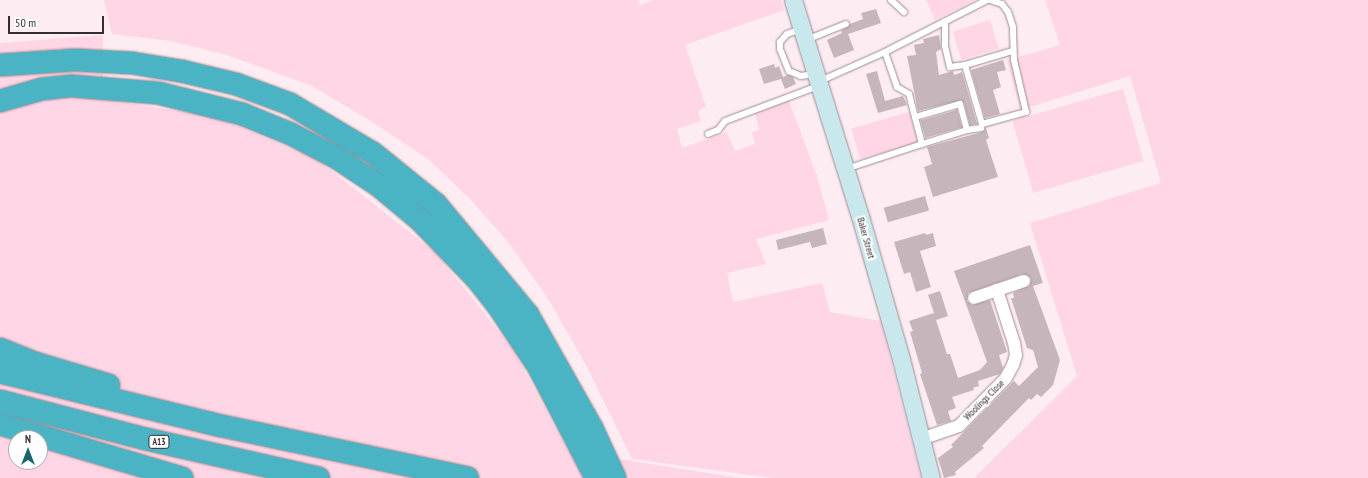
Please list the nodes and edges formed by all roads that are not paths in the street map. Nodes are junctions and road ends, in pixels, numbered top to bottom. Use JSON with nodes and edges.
{"nodes":[{"id":1,"x":891,"y":0,"type":"edge"},
{"id":2,"x":988,"y":0,"type":"edge"},
{"id":3,"x":796,"y":1,"type":"edge"},
{"id":4,"x":904,"y":12,"type":"dead end"},
{"id":5,"x":945,"y":21,"type":"junction"},
{"id":6,"x":846,"y":24,"type":"dead end"},
{"id":7,"x":804,"y":34,"type":"junction"},
{"id":8,"x":1013,"y":51,"type":"junction"},
{"id":9,"x":885,"y":52,"type":"junction"},
{"id":10,"x":0,"y":65,"type":"edge"},
{"id":11,"x":965,"y":65,"type":"junction"},
{"id":12,"x":820,"y":80,"type":"junction"},
{"id":13,"x":0,"y":100,"type":"edge"},
{"id":14,"x":915,"y":117,"type":"junction"},
{"id":15,"x":982,"y":124,"type":"junction"},
{"id":16,"x":967,"y":130,"type":"junction"},
{"id":17,"x":708,"y":134,"type":"dead end"},
{"id":18,"x":922,"y":144,"type":"junction"},
{"id":19,"x":846,"y":169,"type":"junction"},
{"id":20,"x":1024,"y":281,"type":"dead end"},
{"id":21,"x":997,"y":290,"type":"junction"},
{"id":22,"x":974,"y":298,"type":"dead end"},
{"id":23,"x":0,"y":349,"type":"edge"},
{"id":24,"x":0,"y":372,"type":"edge"},
{"id":25,"x":0,"y":401,"type":"edge"},
{"id":26,"x":0,"y":424,"type":"edge"},
{"id":27,"x":921,"y":439,"type":"junction"},
{"id":28,"x":319,"y":448,"type":"junction"},
{"id":29,"x":182,"y":478,"type":"edge"},
{"id":30,"x":319,"y":478,"type":"edge"},
{"id":31,"x":468,"y":478,"type":"edge"},
{"id":32,"x":596,"y":478,"type":"edge"},
{"id":33,"x":615,"y":478,"type":"edge"},
{"id":34,"x":931,"y":478,"type":"edge"}],
"edges":[{"from":1,"to":4,"type":"lane"},
{"from":2,"to":5,"type":"lane"},
{"from":2,"to":8,"type":"lane"},
{"from":3,"to":7,"type":"main road","name":"Baker Street"},
{"from":5,"to":9,"type":"lane"},
{"from":5,"to":11,"type":"lane"},
{"from":6,"to":7,"type":"lane"},
{"from":7,"to":12,"type":"main road","name":"Baker Street"},
{"from":7,"to":12,"type":"lane"},
{"from":8,"to":11,"type":"lane"},
{"from":8,"to":15,"type":"lane"},
{"from":9,"to":12,"type":"lane"},
{"from":9,"to":14,"type":"lane"},
{"from":10,"to":33,"type":"highway"},
{"from":11,"to":15,"type":"lane"},
{"from":12,"to":17,"type":"lane"},
{"from":12,"to":19,"type":"main road","name":"Baker Street"},
{"from":13,"to":32,"type":"highway"},
{"from":14,"to":16,"type":"lane"},
{"from":14,"to":18,"type":"lane"},
{"from":15,"to":16,"type":"lane"},
{"from":16,"to":18,"type":"lane"},
{"from":18,"to":19,"type":"lane"},
{"from":19,"to":27,"type":"main road","name":"Baker Street"},
{"from":20,"to":21,"type":"street"},
{"from":21,"to":22,"type":"street"},
{"from":21,"to":27,"type":"street","name":"Woolings Close"},
{"from":23,"to":28,"type":"highway"},
{"from":24,"to":28,"type":"highway"},
{"from":25,"to":30,"type":"highway","number":"A13"},
{"from":26,"to":29,"type":"highway"},
{"from":27,"to":34,"type":"main road","name":"Baker Street"},
{"from":28,"to":31,"type":"highway"}]}
